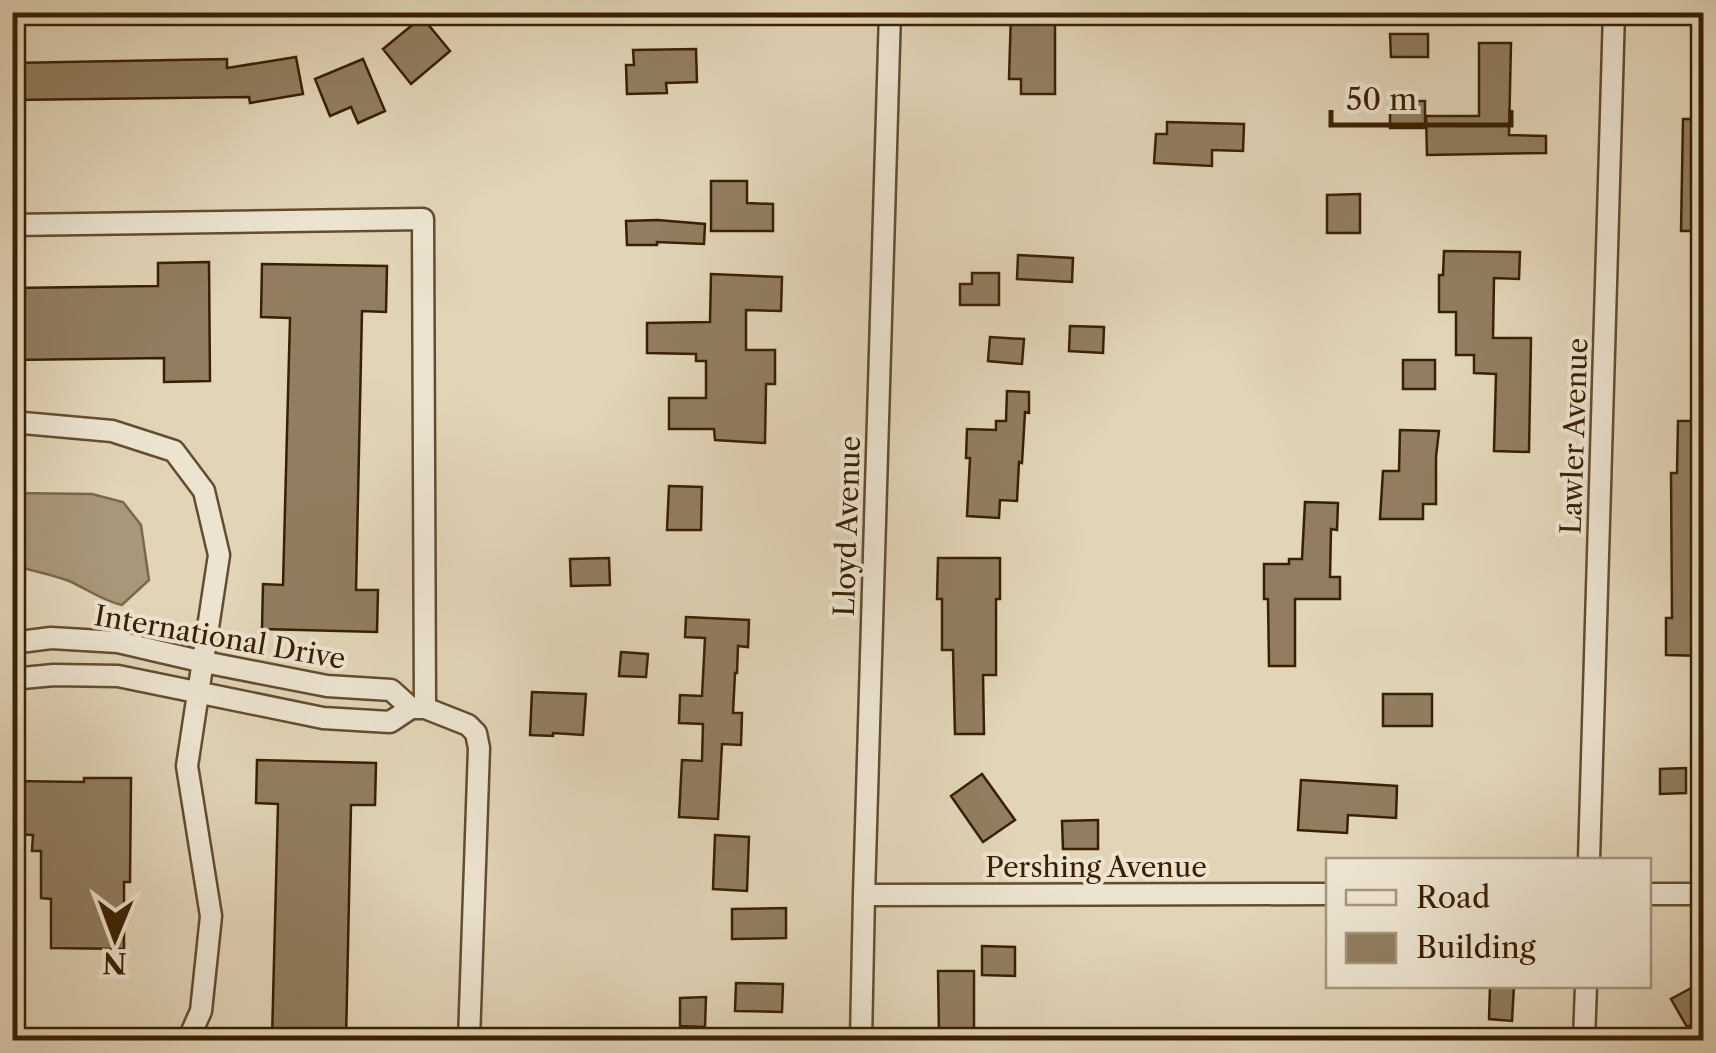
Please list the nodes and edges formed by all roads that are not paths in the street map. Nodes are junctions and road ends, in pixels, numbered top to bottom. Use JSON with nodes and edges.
{"nodes":[{"id":1,"x":890,"y":12,"type":"edge"},
{"id":2,"x":1614,"y":12,"type":"edge"},
{"id":3,"x":12,"y":225,"type":"edge"},
{"id":4,"x":12,"y":422,"type":"edge"},
{"id":5,"x":12,"y":643,"type":"edge"},
{"id":6,"x":204,"y":662,"type":"junction"},
{"id":7,"x":12,"y":680,"type":"edge"},
{"id":8,"x":200,"y":693,"type":"junction"},
{"id":9,"x":418,"y":708,"type":"junction"},
{"id":10,"x":1589,"y":858,"type":"edge"},
{"id":11,"x":1326,"y":894,"type":"edge"},
{"id":12,"x":1651,"y":894,"type":"edge"},
{"id":13,"x":1704,"y":894,"type":"edge"},
{"id":14,"x":864,"y":895,"type":"junction"},
{"id":15,"x":1586,"y":988,"type":"edge"},
{"id":16,"x":188,"y":1040,"type":"edge"},
{"id":17,"x":469,"y":1040,"type":"edge"},
{"id":18,"x":862,"y":1040,"type":"edge"},
{"id":19,"x":1584,"y":1040,"type":"edge"}],
"edges":[{"from":1,"to":14,"type":"street","name":"Lloyd Avenue"},
{"from":2,"to":10,"type":"street","name":"Lawler Avenue"},
{"from":3,"to":9,"type":"street"},
{"from":4,"to":6,"type":"street"},
{"from":5,"to":6,"type":"street","name":"International Drive"},
{"from":6,"to":8,"type":"street"},
{"from":6,"to":9,"type":"street","name":"International Drive"},
{"from":7,"to":8,"type":"street","name":"International Drive"},
{"from":8,"to":9,"type":"street","name":"International Drive"},
{"from":8,"to":16,"type":"street"},
{"from":9,"to":17,"type":"street","name":"International Drive"},
{"from":11,"to":14,"type":"street","name":"Pershing Avenue"},
{"from":12,"to":13,"type":"street"},
{"from":14,"to":18,"type":"street","name":"Lloyd Avenue"},
{"from":15,"to":19,"type":"street"}]}
